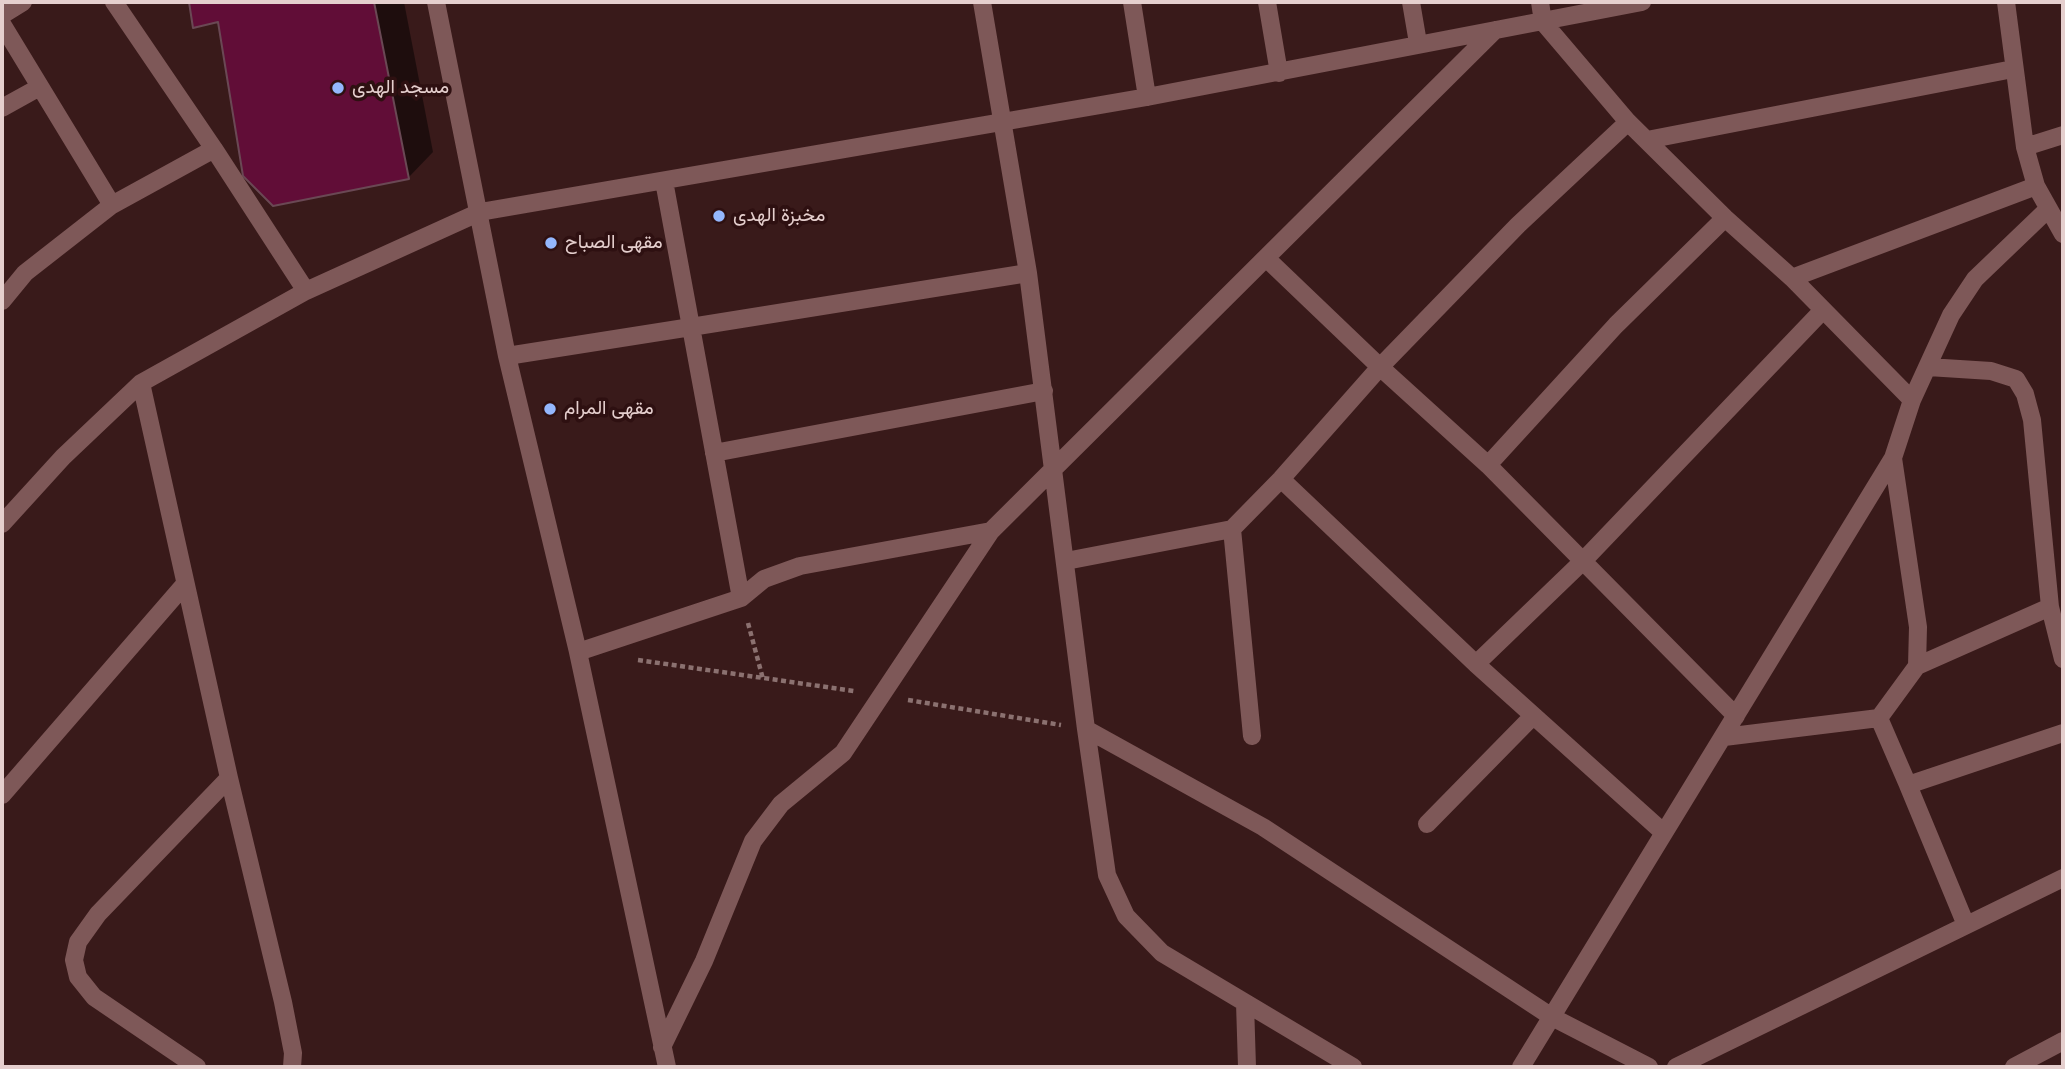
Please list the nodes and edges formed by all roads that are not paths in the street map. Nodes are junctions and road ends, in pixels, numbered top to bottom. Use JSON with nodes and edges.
{"nodes":[{"id":1,"x":23,"y":2,"type":"edge"},
{"id":2,"x":114,"y":2,"type":"edge"},
{"id":3,"x":436,"y":2,"type":"edge"},
{"id":4,"x":982,"y":2,"type":"edge"},
{"id":5,"x":1132,"y":2,"type":"edge"},
{"id":6,"x":1267,"y":2,"type":"edge"},
{"id":7,"x":1411,"y":2,"type":"edge"},
{"id":8,"x":1540,"y":2,"type":"edge"},
{"id":9,"x":1642,"y":2,"type":"edge"},
{"id":10,"x":2006,"y":2,"type":"edge"},
{"id":11,"x":2,"y":15,"type":"edge"},
{"id":12,"x":1543,"y":22,"type":"junction"},
{"id":13,"x":2,"y":24,"type":"edge"},
{"id":14,"x":1495,"y":30,"type":"junction"},
{"id":15,"x":1419,"y":43,"type":"junction"},
{"id":16,"x":2013,"y":69,"type":"junction"},
{"id":17,"x":1279,"y":73,"type":"junction"},
{"id":18,"x":38,"y":88,"type":"junction"},
{"id":19,"x":1147,"y":97,"type":"junction"},
{"id":20,"x":2,"y":108,"type":"edge"},
{"id":21,"x":1004,"y":122,"type":"junction"},
{"id":22,"x":1628,"y":122,"type":"junction"},
{"id":23,"x":2063,"y":135,"type":"edge"},
{"id":24,"x":1647,"y":141,"type":"junction"},
{"id":25,"x":2025,"y":147,"type":"junction"},
{"id":26,"x":214,"y":149,"type":"junction"},
{"id":27,"x":664,"y":181,"type":"junction"},
{"id":28,"x":2036,"y":187,"type":"junction"},
{"id":29,"x":111,"y":205,"type":"junction"},
{"id":30,"x":2047,"y":210,"type":"junction"},
{"id":31,"x":480,"y":212,"type":"junction"},
{"id":32,"x":1725,"y":218,"type":"junction"},
{"id":33,"x":2063,"y":234,"type":"edge"},
{"id":34,"x":1266,"y":258,"type":"junction"},
{"id":35,"x":1028,"y":273,"type":"junction"},
{"id":36,"x":1792,"y":278,"type":"junction"},
{"id":37,"x":306,"y":291,"type":"junction"},
{"id":38,"x":2,"y":300,"type":"edge"},
{"id":39,"x":1823,"y":310,"type":"junction"},
{"id":40,"x":691,"y":327,"type":"junction"},
{"id":41,"x":507,"y":356,"type":"junction"},
{"id":42,"x":1380,"y":367,"type":"junction"},
{"id":43,"x":1928,"y":367,"type":"junction"},
{"id":44,"x":141,"y":383,"type":"junction"},
{"id":45,"x":1044,"y":391,"type":"junction"},
{"id":46,"x":1912,"y":400,"type":"junction"},
{"id":47,"x":714,"y":453,"type":"junction"},
{"id":48,"x":1893,"y":458,"type":"junction"},
{"id":49,"x":1488,"y":465,"type":"junction"},
{"id":50,"x":1055,"y":467,"type":"junction"},
{"id":51,"x":1281,"y":479,"type":"junction"},
{"id":52,"x":2,"y":524,"type":"edge"},
{"id":53,"x":1231,"y":529,"type":"junction"},
{"id":54,"x":991,"y":531,"type":"junction"},
{"id":55,"x":1066,"y":561,"type":"junction"},
{"id":56,"x":1583,"y":561,"type":"junction"},
{"id":57,"x":185,"y":584,"type":"junction"},
{"id":58,"x":741,"y":598,"type":"junction"},
{"id":59,"x":2050,"y":607,"type":"junction"},
{"id":60,"x":579,"y":652,"type":"junction"},
{"id":61,"x":2063,"y":659,"type":"edge"},
{"id":62,"x":1476,"y":664,"type":"junction"},
{"id":63,"x":1917,"y":666,"type":"junction"},
{"id":64,"x":1737,"y":716,"type":"junction"},
{"id":65,"x":1532,"y":717,"type":"junction"},
{"id":66,"x":1879,"y":718,"type":"junction"},
{"id":67,"x":1086,"y":729,"type":"junction"},
{"id":68,"x":2063,"y":733,"type":"edge"},
{"id":69,"x":1252,"y":736,"type":"dead end"},
{"id":70,"x":1724,"y":737,"type":"junction"},
{"id":71,"x":229,"y":778,"type":"junction"},
{"id":72,"x":1908,"y":785,"type":"junction"},
{"id":73,"x":2,"y":795,"type":"edge"},
{"id":74,"x":1427,"y":824,"type":"dead end"},
{"id":75,"x":1664,"y":833,"type":"junction"},
{"id":76,"x":2063,"y":878,"type":"edge"},
{"id":77,"x":1966,"y":925,"type":"junction"},
{"id":78,"x":1245,"y":1003,"type":"junction"},
{"id":79,"x":1552,"y":1017,"type":"junction"},
{"id":80,"x":2063,"y":1041,"type":"edge"},
{"id":81,"x":662,"y":1047,"type":"junction"},
{"id":82,"x":197,"y":1067,"type":"edge"},
{"id":83,"x":292,"y":1067,"type":"edge"},
{"id":84,"x":667,"y":1067,"type":"edge"},
{"id":85,"x":1247,"y":1067,"type":"edge"},
{"id":86,"x":1353,"y":1067,"type":"edge"},
{"id":87,"x":1521,"y":1067,"type":"edge"},
{"id":88,"x":1649,"y":1067,"type":"edge"},
{"id":89,"x":1676,"y":1067,"type":"edge"},
{"id":90,"x":2014,"y":1067,"type":"edge"}],
"edges":[{"from":1,"to":11,"type":"street"},
{"from":2,"to":26,"type":"street"},
{"from":3,"to":31,"type":"street"},
{"from":4,"to":21,"type":"street"},
{"from":5,"to":19,"type":"street"},
{"from":6,"to":17,"type":"street"},
{"from":7,"to":15,"type":"street"},
{"from":8,"to":12,"type":"street"},
{"from":9,"to":12,"type":"street"},
{"from":10,"to":16,"type":"street"},
{"from":12,"to":14,"type":"street"},
{"from":12,"to":22,"type":"street"},
{"from":13,"to":18,"type":"street"},
{"from":14,"to":15,"type":"street"},
{"from":14,"to":34,"type":"street"},
{"from":15,"to":17,"type":"street"},
{"from":16,"to":24,"type":"street"},
{"from":16,"to":25,"type":"street"},
{"from":17,"to":19,"type":"street"},
{"from":18,"to":20,"type":"street"},
{"from":18,"to":29,"type":"street"},
{"from":19,"to":21,"type":"street"},
{"from":21,"to":27,"type":"street"},
{"from":21,"to":35,"type":"street"},
{"from":22,"to":24,"type":"street"},
{"from":22,"to":42,"type":"street"},
{"from":23,"to":25,"type":"street"},
{"from":24,"to":32,"type":"street"},
{"from":25,"to":28,"type":"street"},
{"from":26,"to":29,"type":"street"},
{"from":26,"to":37,"type":"street"},
{"from":27,"to":31,"type":"street"},
{"from":27,"to":40,"type":"street"},
{"from":28,"to":30,"type":"street"},
{"from":28,"to":36,"type":"street"},
{"from":29,"to":38,"type":"street"},
{"from":30,"to":33,"type":"street"},
{"from":30,"to":43,"type":"street"},
{"from":31,"to":37,"type":"street"},
{"from":31,"to":41,"type":"street"},
{"from":32,"to":36,"type":"street"},
{"from":32,"to":49,"type":"street"},
{"from":34,"to":42,"type":"street"},
{"from":34,"to":50,"type":"street"},
{"from":35,"to":40,"type":"street"},
{"from":35,"to":45,"type":"street"},
{"from":36,"to":39,"type":"street"},
{"from":37,"to":44,"type":"street"},
{"from":39,"to":46,"type":"street"},
{"from":39,"to":56,"type":"street"},
{"from":40,"to":41,"type":"street"},
{"from":40,"to":47,"type":"street"},
{"from":41,"to":60,"type":"street"},
{"from":42,"to":49,"type":"street"},
{"from":42,"to":51,"type":"street"},
{"from":43,"to":46,"type":"street"},
{"from":43,"to":59,"type":"street"},
{"from":44,"to":52,"type":"street"},
{"from":44,"to":57,"type":"street"},
{"from":45,"to":47,"type":"street"},
{"from":45,"to":50,"type":"street"},
{"from":46,"to":48,"type":"street"},
{"from":47,"to":58,"type":"street"},
{"from":48,"to":63,"type":"street"},
{"from":48,"to":64,"type":"street"},
{"from":49,"to":56,"type":"street"},
{"from":50,"to":54,"type":"street"},
{"from":50,"to":55,"type":"street"},
{"from":51,"to":53,"type":"street"},
{"from":51,"to":62,"type":"street"},
{"from":53,"to":55,"type":"street"},
{"from":53,"to":69,"type":"street"},
{"from":54,"to":58,"type":"street"},
{"from":54,"to":81,"type":"street"},
{"from":55,"to":67,"type":"street"},
{"from":56,"to":62,"type":"street"},
{"from":56,"to":64,"type":"street"},
{"from":57,"to":71,"type":"street"},
{"from":57,"to":73,"type":"street"},
{"from":58,"to":60,"type":"street"},
{"from":59,"to":61,"type":"street"},
{"from":59,"to":63,"type":"street"},
{"from":60,"to":81,"type":"street"},
{"from":62,"to":65,"type":"street"},
{"from":63,"to":66,"type":"street"},
{"from":64,"to":70,"type":"street"},
{"from":65,"to":74,"type":"street"},
{"from":65,"to":75,"type":"street"},
{"from":66,"to":70,"type":"street"},
{"from":66,"to":72,"type":"street"},
{"from":67,"to":78,"type":"street"},
{"from":67,"to":79,"type":"street"},
{"from":68,"to":72,"type":"street"},
{"from":70,"to":75,"type":"street"},
{"from":71,"to":82,"type":"street"},
{"from":71,"to":83,"type":"street"},
{"from":72,"to":77,"type":"street"},
{"from":75,"to":79,"type":"street"},
{"from":76,"to":77,"type":"street"},
{"from":77,"to":89,"type":"street"},
{"from":78,"to":85,"type":"street"},
{"from":78,"to":86,"type":"street"},
{"from":79,"to":87,"type":"street"},
{"from":79,"to":88,"type":"street"},
{"from":80,"to":90,"type":"street"},
{"from":81,"to":84,"type":"street"}]}
